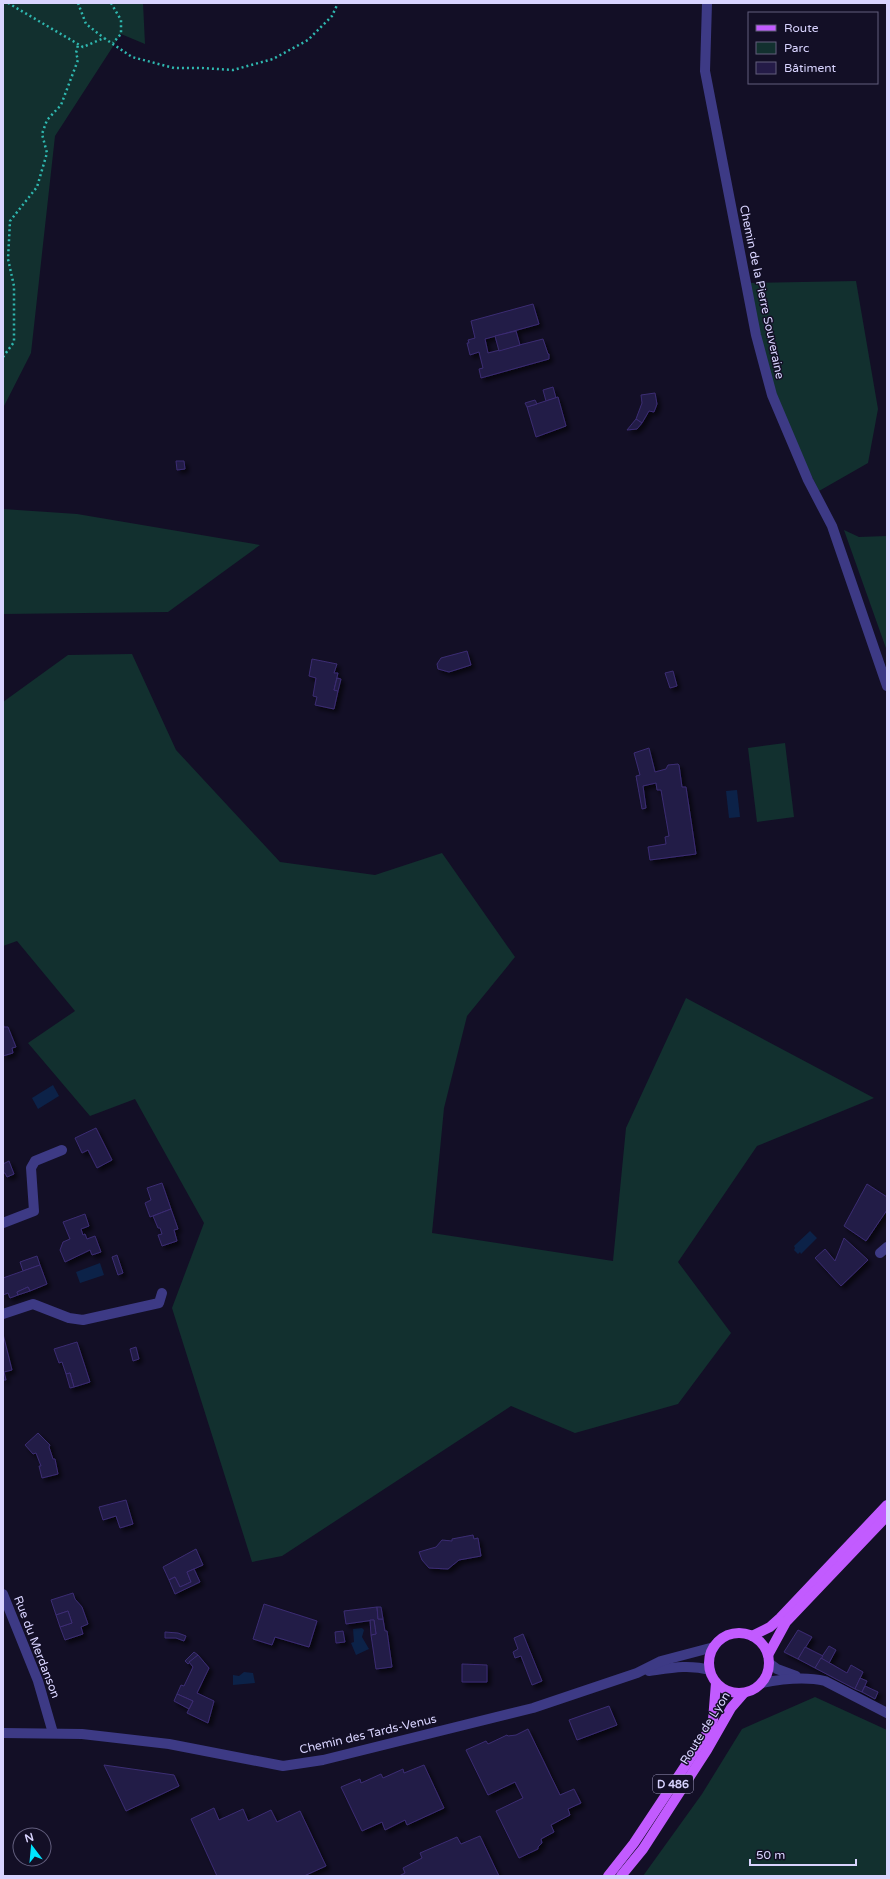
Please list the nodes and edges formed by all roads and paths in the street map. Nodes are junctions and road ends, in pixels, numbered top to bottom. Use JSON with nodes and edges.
{"nodes":[{"id":1,"x":8,"y":3,"type":"edge"},
{"id":2,"x":78,"y":3,"type":"edge"},
{"id":3,"x":111,"y":3,"type":"edge"},
{"id":4,"x":338,"y":3,"type":"edge"},
{"id":5,"x":707,"y":3,"type":"edge"},
{"id":6,"x":104,"y":38,"type":"junction"},
{"id":7,"x":113,"y":43,"type":"junction"},
{"id":8,"x":78,"y":45,"type":"junction"},
{"id":9,"x":3,"y":357,"type":"edge"},
{"id":10,"x":887,"y":686,"type":"edge"},
{"id":11,"x":62,"y":1150,"type":"dead end"},
{"id":12,"x":3,"y":1223,"type":"edge"},
{"id":13,"x":162,"y":1293,"type":"dead end"},
{"id":14,"x":3,"y":1314,"type":"edge"},
{"id":15,"x":887,"y":1505,"type":"edge"},
{"id":16,"x":887,"y":1516,"type":"edge"},
{"id":17,"x":3,"y":1594,"type":"edge"},
{"id":18,"x":752,"y":1636,"type":"junction"},
{"id":19,"x":714,"y":1647,"type":"junction"},
{"id":20,"x":768,"y":1659,"type":"junction"},
{"id":21,"x":710,"y":1670,"type":"junction"},
{"id":22,"x":637,"y":1673,"type":"junction"},
{"id":23,"x":806,"y":1678,"type":"junction"},
{"id":24,"x":716,"y":1683,"type":"junction"},
{"id":25,"x":761,"y":1683,"type":"junction"},
{"id":26,"x":744,"y":1692,"type":"junction"},
{"id":27,"x":887,"y":1713,"type":"edge"},
{"id":28,"x":3,"y":1733,"type":"edge"},
{"id":29,"x":52,"y":1733,"type":"junction"},
{"id":30,"x":608,"y":1876,"type":"edge"},
{"id":31,"x":621,"y":1876,"type":"edge"}],
"edges":[{"from":1,"to":8,"type":"path"},
{"from":2,"to":6,"type":"path"},
{"from":3,"to":7,"type":"path"},
{"from":4,"to":7,"type":"path"},
{"from":5,"to":10,"type":"street","name":"Chemin de la Pierre Souveraine"},
{"from":6,"to":7,"type":"path"},
{"from":6,"to":8,"type":"path"},
{"from":8,"to":9,"type":"path"},
{"from":11,"to":12,"type":"street"},
{"from":13,"to":14,"type":"street"},
{"from":15,"to":18,"type":"main road"},
{"from":16,"to":20,"type":"main road"},
{"from":17,"to":29,"type":"street","name":"Rue du Merdanson"},
{"from":18,"to":19,"type":"main road"},
{"from":18,"to":20,"type":"main road"},
{"from":19,"to":21,"type":"main road"},
{"from":19,"to":22,"type":"street","name":"Chemin des Tards-Venus"},
{"from":20,"to":23,"type":"street"},
{"from":20,"to":25,"type":"main road"},
{"from":21,"to":22,"type":"street","name":"Chemin des Tards-Venus"},
{"from":21,"to":24,"type":"main road"},
{"from":22,"to":29,"type":"street","name":"Chemin des Tards-Venus"},
{"from":23,"to":25,"type":"street"},
{"from":23,"to":27,"type":"street"},
{"from":24,"to":26,"type":"main road"},
{"from":24,"to":30,"type":"main road","name":"Route de Lyon","number":"D 486"},
{"from":25,"to":26,"type":"main road"},
{"from":26,"to":31,"type":"main road","name":"Route de Lyon","number":"D 486"},
{"from":28,"to":29,"type":"street","name":"Chemin des Tards-Venus"}]}
